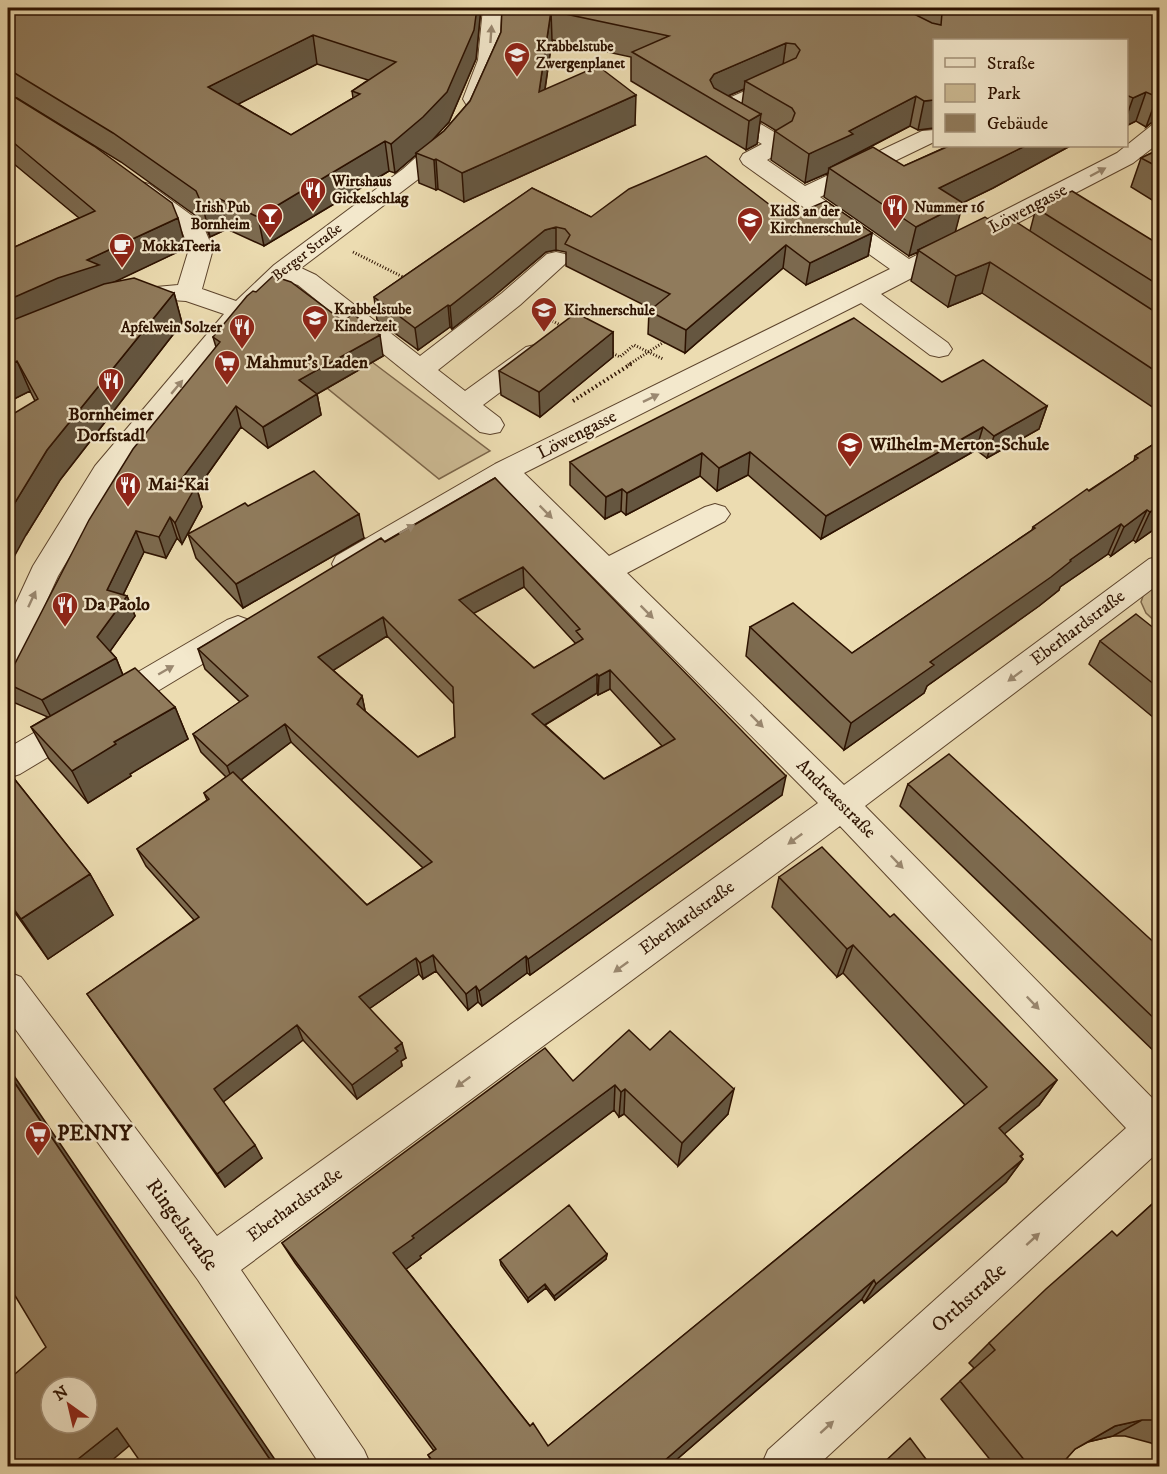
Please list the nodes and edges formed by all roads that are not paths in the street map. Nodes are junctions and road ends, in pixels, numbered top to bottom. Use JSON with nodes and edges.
{"nodes":[{"id":1,"x":493,"y":8,"type":"edge"},
{"id":2,"x":783,"y":80,"type":"edge"},
{"id":3,"x":1160,"y":130,"type":"edge"},
{"id":4,"x":930,"y":136,"type":"dead end"},
{"id":5,"x":1132,"y":144,"type":"edge"},
{"id":6,"x":1160,"y":156,"type":"edge"},
{"id":7,"x":121,"y":175,"type":"edge"},
{"id":8,"x":803,"y":196,"type":"junction"},
{"id":9,"x":990,"y":228,"type":"junction"},
{"id":10,"x":1015,"y":244,"type":"edge"},
{"id":11,"x":556,"y":259,"type":"dead end"},
{"id":12,"x":283,"y":270,"type":"junction"},
{"id":13,"x":908,"y":270,"type":"junction"},
{"id":14,"x":862,"y":292,"type":"junction"},
{"id":15,"x":188,"y":293,"type":"junction"},
{"id":16,"x":139,"y":298,"type":"edge"},
{"id":17,"x":242,"y":311,"type":"junction"},
{"id":18,"x":568,"y":329,"type":"edge"},
{"id":19,"x":939,"y":349,"type":"dead end"},
{"id":20,"x":420,"y":370,"type":"junction"},
{"id":21,"x":465,"y":405,"type":"junction"},
{"id":22,"x":489,"y":425,"type":"dead end"},
{"id":23,"x":505,"y":471,"type":"junction"},
{"id":24,"x":716,"y":514,"type":"dead end"},
{"id":25,"x":1160,"y":567,"type":"edge"},
{"id":26,"x":606,"y":571,"type":"junction"},
{"id":27,"x":323,"y":578,"type":"edge"},
{"id":28,"x":262,"y":614,"type":"edge"},
{"id":29,"x":8,"y":652,"type":"edge"},
{"id":30,"x":8,"y":764,"type":"edge"},
{"id":31,"x":842,"y":805,"type":"junction"},
{"id":32,"x":8,"y":989,"type":"edge"},
{"id":33,"x":1157,"y":1132,"type":"edge"},
{"id":34,"x":213,"y":1265,"type":"junction"},
{"id":35,"x":348,"y":1467,"type":"edge"},
{"id":36,"x":784,"y":1467,"type":"edge"}],
"edges":[{"from":12,"to":1,"type":"street","name":"Berger Straße","one_way":true},
{"from":2,"to":8,"type":"street"},
{"from":3,"to":5,"type":"street","name":"Löwengasse"},
{"from":4,"to":8,"type":"street"},
{"from":5,"to":6,"type":"street"},
{"from":9,"to":5,"type":"street","name":"Löwengasse","one_way":true},
{"from":7,"to":15,"type":"street"},
{"from":8,"to":13,"type":"street"},
{"from":9,"to":10,"type":"street"},
{"from":9,"to":13,"type":"street","name":"Löwengasse"},
{"from":11,"to":20,"type":"street"},
{"from":12,"to":17,"type":"street","name":"Berger Straße"},
{"from":12,"to":20,"type":"street"},
{"from":13,"to":14,"type":"street","name":"Löwengasse"},
{"from":14,"to":19,"type":"street"},
{"from":23,"to":14,"type":"street","name":"Löwengasse","one_way":true},
{"from":15,"to":16,"type":"street"},
{"from":15,"to":17,"type":"street"},
{"from":29,"to":17,"type":"street","name":"Berger Straße","one_way":true},
{"from":18,"to":21,"type":"street"},
{"from":20,"to":21,"type":"street"},
{"from":21,"to":22,"type":"street"},
{"from":23,"to":26,"type":"street","name":"Andreaestraße","one_way":true},
{"from":27,"to":23,"type":"street","name":"Löwengasse","one_way":true},
{"from":24,"to":26,"type":"street"},
{"from":25,"to":31,"type":"street","name":"Eberhardstraße","one_way":true},
{"from":26,"to":31,"type":"street","name":"Andreaestraße","one_way":true},
{"from":30,"to":28,"type":"street","one_way":true},
{"from":31,"to":33,"type":"street","name":"Andreaestraße","one_way":true},
{"from":31,"to":34,"type":"street","name":"Eberhardstraße","one_way":true},
{"from":32,"to":34,"type":"street","name":"Ringelstraße"},
{"from":36,"to":33,"type":"street","name":"Orthstraße","one_way":true},
{"from":34,"to":35,"type":"street","name":"Ringelstraße"}]}
